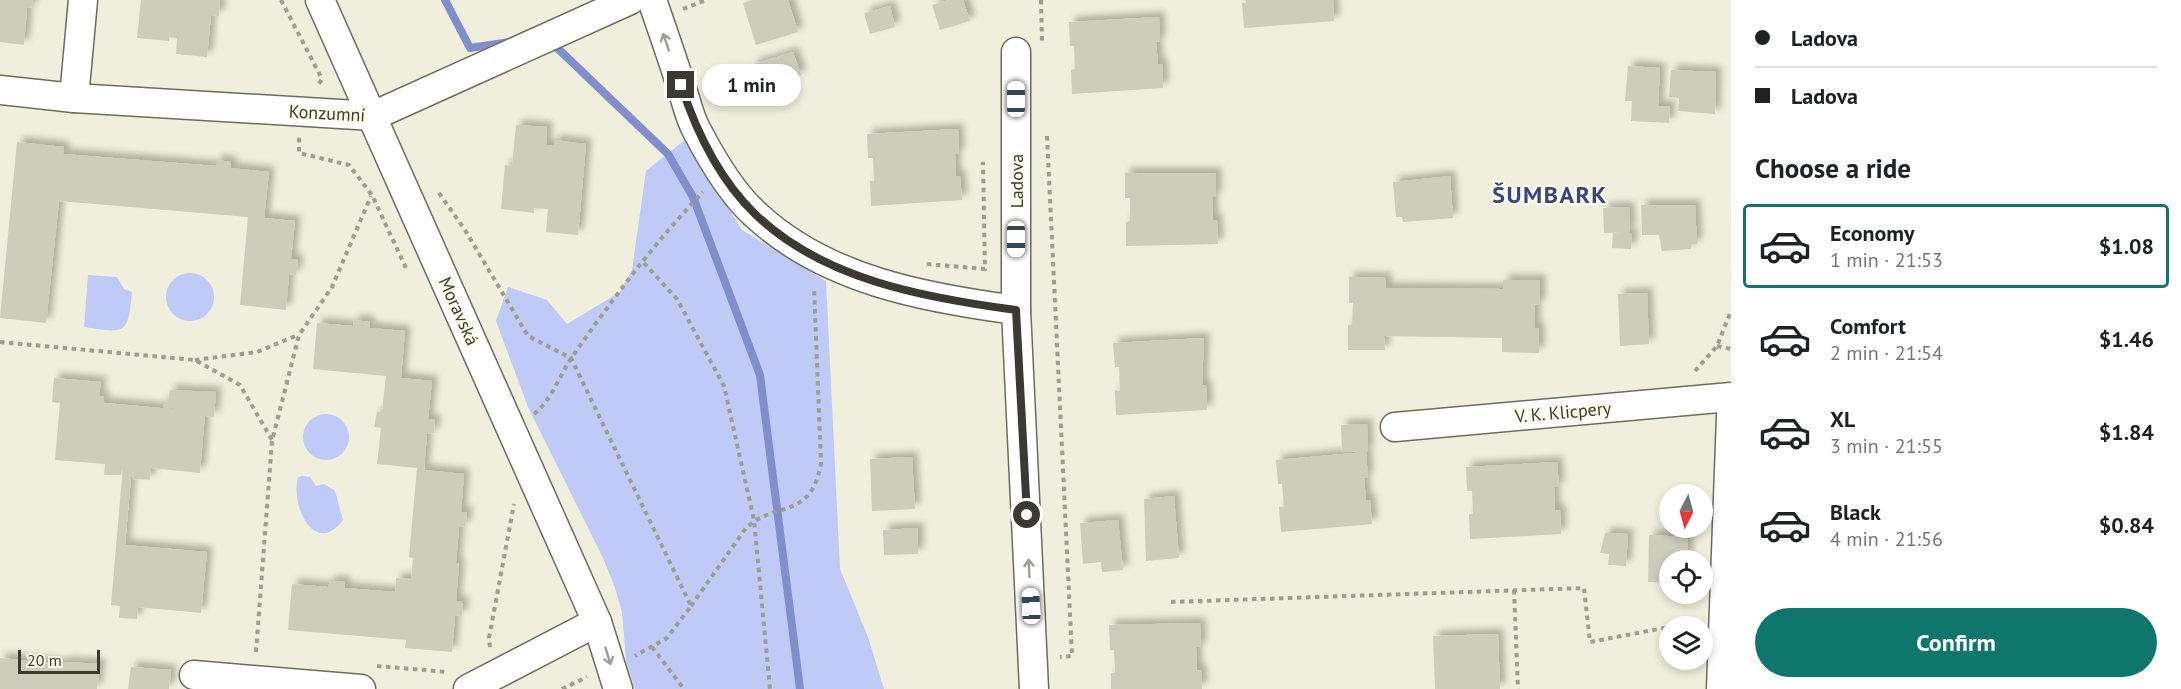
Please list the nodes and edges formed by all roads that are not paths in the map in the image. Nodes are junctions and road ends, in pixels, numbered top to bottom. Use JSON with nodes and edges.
{"nodes":[{"id":1,"x":83,"y":0,"type":"edge"},
{"id":2,"x":320,"y":0,"type":"edge"},
{"id":3,"x":630,"y":0,"type":"edge"},
{"id":4,"x":652,"y":0,"type":"edge"},
{"id":5,"x":1029,"y":48,"type":"road end"},
{"id":6,"x":0,"y":90,"type":"edge"},
{"id":7,"x":74,"y":98,"type":"junction"},
{"id":8,"x":373,"y":116,"type":"junction"},
{"id":9,"x":1016,"y":310,"type":"junction"},
{"id":10,"x":1731,"y":397,"type":"edge"},
{"id":11,"x":1731,"y":416,"type":"edge"},
{"id":12,"x":1395,"y":427,"type":"dead end"},
{"id":13,"x":597,"y":622,"type":"junction"},
{"id":14,"x":194,"y":675,"type":"dead end"},
{"id":15,"x":360,"y":689,"type":"edge"},
{"id":16,"x":468,"y":689,"type":"edge"},
{"id":17,"x":618,"y":689,"type":"edge"},
{"id":18,"x":1034,"y":689,"type":"edge"},
{"id":19,"x":1721,"y":689,"type":"edge"}],
"edges":[{"from":1,"to":7,"type":"street"},
{"from":2,"to":8,"type":"street","name":"Moravská"},
{"from":3,"to":8,"type":"street","name":"Konzumní"},
{"from":9,"to":4,"type":"street","one_way":true},
{"from":5,"to":9,"type":"street","name":"Ladova"},
{"from":6,"to":7,"type":"street","name":"Konzumní"},
{"from":7,"to":8,"type":"street","name":"Konzumní"},
{"from":8,"to":13,"type":"street","name":"Moravská"},
{"from":18,"to":9,"type":"street","name":"Ladova","one_way":true},
{"from":10,"to":12,"type":"street","name":"V. K. Klicpery"},
{"from":11,"to":19,"type":"street"},
{"from":13,"to":16,"type":"street"},
{"from":13,"to":17,"type":"street","name":"Moravská","one_way":true},
{"from":14,"to":15,"type":"street"}]}
